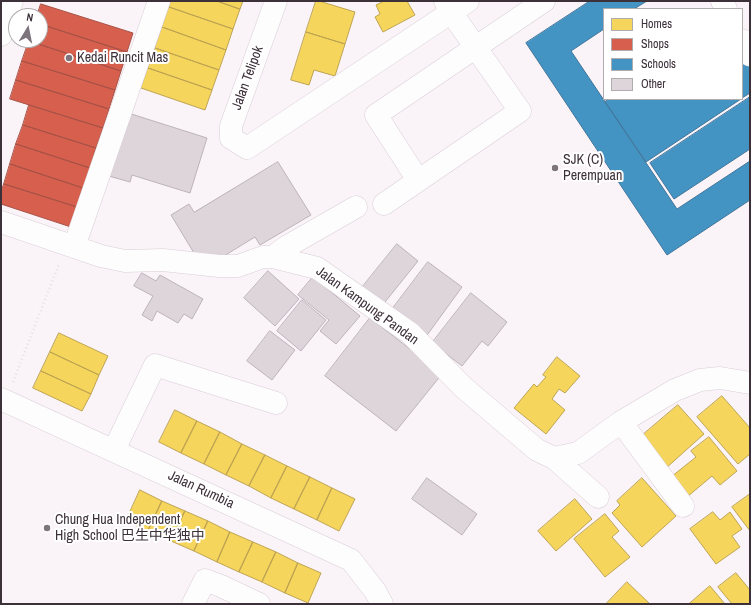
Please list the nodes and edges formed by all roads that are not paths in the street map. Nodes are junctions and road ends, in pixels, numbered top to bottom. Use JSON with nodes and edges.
{"nodes":[{"id":1,"x":12,"y":1,"type":"edge"},
{"id":2,"x":159,"y":1,"type":"edge"},
{"id":3,"x":276,"y":1,"type":"edge"},
{"id":4,"x":544,"y":1,"type":"edge"},
{"id":5,"x":455,"y":5,"type":"edge"},
{"id":6,"x":1,"y":34,"type":"edge"},
{"id":7,"x":743,"y":42,"type":"edge"},
{"id":8,"x":475,"y":47,"type":"junction"},
{"id":9,"x":750,"y":55,"type":"edge"},
{"id":10,"x":418,"y":180,"type":"junction"},
{"id":11,"x":384,"y":204,"type":"dead end"},
{"id":12,"x":356,"y":207,"type":"dead end"},
{"id":13,"x":1,"y":222,"type":"edge"},
{"id":14,"x":71,"y":246,"type":"junction"},
{"id":15,"x":273,"y":257,"type":"junction"},
{"id":16,"x":750,"y":383,"type":"edge"},
{"id":17,"x":3,"y":400,"type":"edge"},
{"id":18,"x":276,"y":404,"type":"dead end"},
{"id":19,"x":621,"y":422,"type":"junction"},
{"id":20,"x":114,"y":450,"type":"junction"},
{"id":21,"x":554,"y":458,"type":"junction"},
{"id":22,"x":598,"y":497,"type":"dead end"},
{"id":23,"x":683,"y":506,"type":"dead end"},
{"id":24,"x":193,"y":604,"type":"edge"},
{"id":25,"x":259,"y":604,"type":"edge"},
{"id":26,"x":382,"y":604,"type":"edge"}],
"edges":[{"from":1,"to":6,"type":"street"},
{"from":2,"to":14,"type":"street"},
{"from":3,"to":5,"type":"street","name":"Jalan Telipok"},
{"from":4,"to":8,"type":"street"},
{"from":5,"to":8,"type":"street"},
{"from":7,"to":9,"type":"street"},
{"from":8,"to":10,"type":"street"},
{"from":8,"to":10,"type":"street"},
{"from":10,"to":11,"type":"street"},
{"from":12,"to":15,"type":"street"},
{"from":13,"to":14,"type":"street","name":"Jalan Kampung Pandan"},
{"from":14,"to":15,"type":"street","name":"Jalan Kampung Pandan"},
{"from":15,"to":21,"type":"street","name":"Jalan Kampung Pandan"},
{"from":16,"to":19,"type":"street"},
{"from":17,"to":20,"type":"street","name":"Jalan Rumbia"},
{"from":18,"to":20,"type":"street"},
{"from":19,"to":21,"type":"street"},
{"from":19,"to":23,"type":"street"},
{"from":20,"to":26,"type":"street","name":"Jalan Rumbia"},
{"from":21,"to":22,"type":"street","name":"Jalan Kampung Pandan"},
{"from":24,"to":25,"type":"street"}]}
